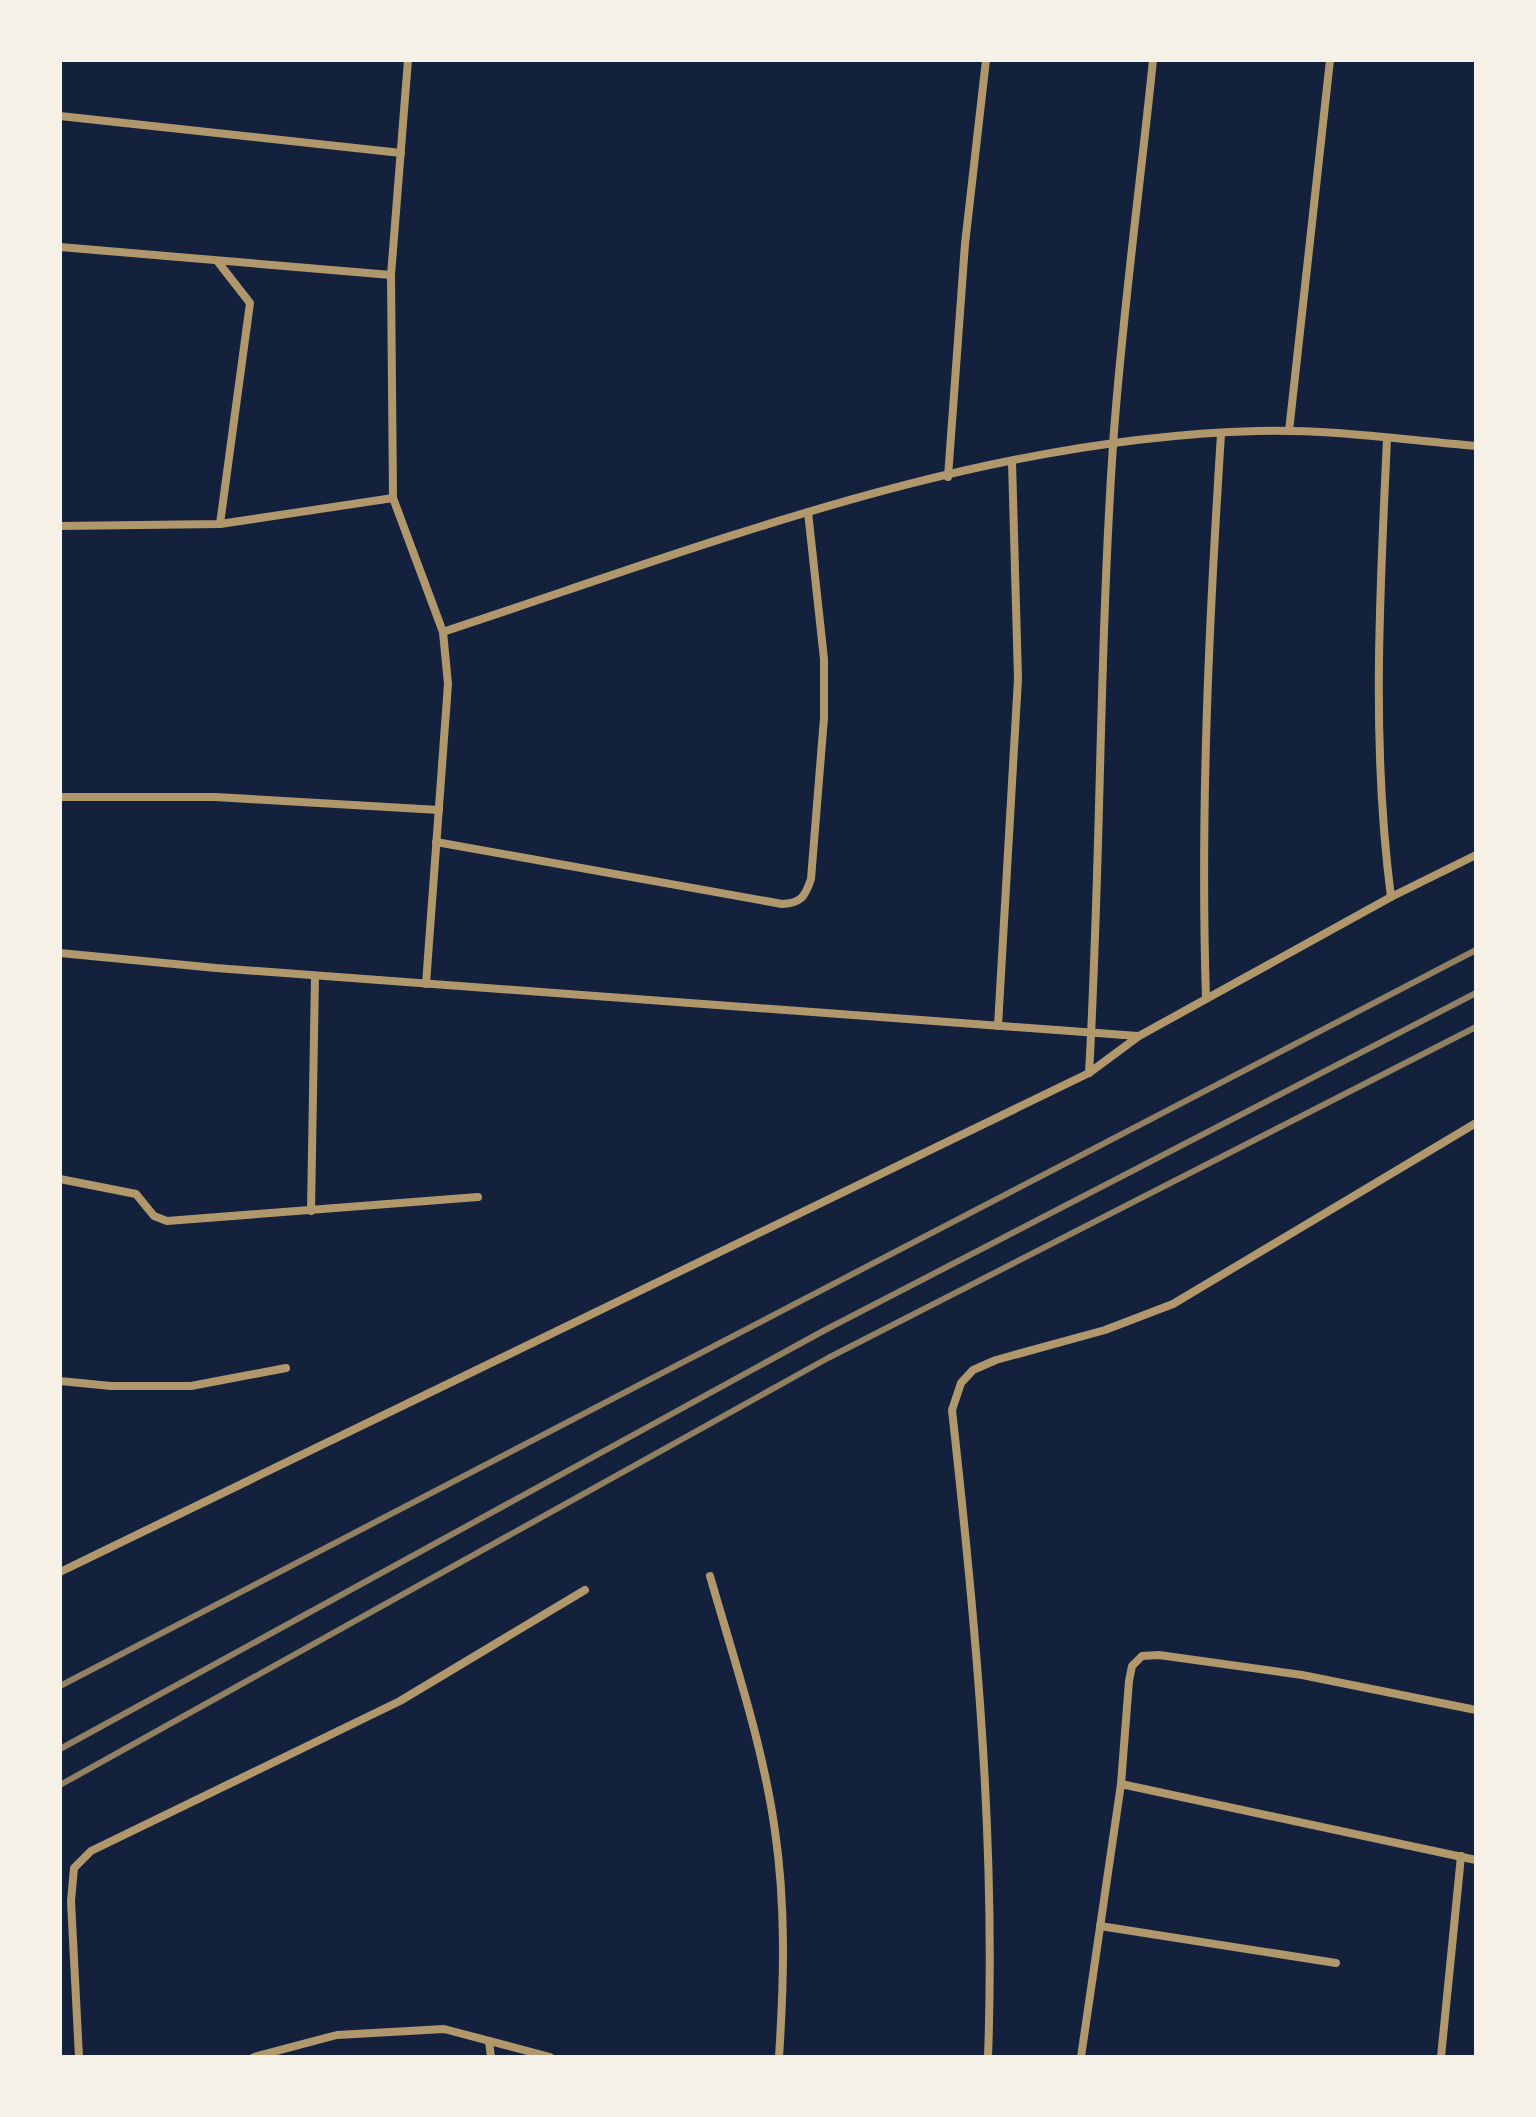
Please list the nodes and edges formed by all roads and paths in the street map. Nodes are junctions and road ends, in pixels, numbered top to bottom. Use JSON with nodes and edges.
{"nodes":[{"id":1,"x":408,"y":60,"type":"edge"},
{"id":2,"x":986,"y":60,"type":"edge"},
{"id":3,"x":1153,"y":60,"type":"edge"},
{"id":4,"x":1330,"y":60,"type":"edge"},
{"id":5,"x":60,"y":116,"type":"edge"},
{"id":6,"x":401,"y":153,"type":"junction"},
{"id":7,"x":60,"y":247,"type":"edge"},
{"id":8,"x":218,"y":261,"type":"junction"},
{"id":9,"x":391,"y":275,"type":"junction"},
{"id":10,"x":1289,"y":431,"type":"junction"},
{"id":11,"x":1221,"y":434,"type":"junction"},
{"id":12,"x":1387,"y":439,"type":"junction"},
{"id":13,"x":1113,"y":444,"type":"junction"},
{"id":14,"x":1476,"y":446,"type":"edge"},
{"id":15,"x":1012,"y":461,"type":"junction"},
{"id":16,"x":948,"y":477,"type":"junction"},
{"id":17,"x":393,"y":498,"type":"junction"},
{"id":18,"x":808,"y":512,"type":"junction"},
{"id":19,"x":220,"y":524,"type":"junction"},
{"id":20,"x":60,"y":526,"type":"edge"},
{"id":21,"x":443,"y":632,"type":"junction"},
{"id":22,"x":60,"y":797,"type":"edge"},
{"id":23,"x":439,"y":810,"type":"junction"},
{"id":24,"x":436,"y":842,"type":"junction"},
{"id":25,"x":1476,"y":855,"type":"edge"},
{"id":26,"x":1391,"y":897,"type":"junction"},
{"id":27,"x":60,"y":953,"type":"edge"},
{"id":28,"x":315,"y":976,"type":"junction"},
{"id":29,"x":426,"y":984,"type":"junction"},
{"id":30,"x":1206,"y":999,"type":"junction"},
{"id":31,"x":998,"y":1026,"type":"junction"},
{"id":32,"x":1091,"y":1032,"type":"junction"},
{"id":33,"x":1139,"y":1036,"type":"junction"},
{"id":34,"x":1089,"y":1073,"type":"junction"},
{"id":35,"x":1476,"y":1123,"type":"edge"},
{"id":36,"x":60,"y":1179,"type":"edge"},
{"id":37,"x":478,"y":1197,"type":"dead end"},
{"id":38,"x":311,"y":1211,"type":"junction"},
{"id":39,"x":286,"y":1368,"type":"dead end"},
{"id":40,"x":60,"y":1381,"type":"edge"},
{"id":41,"x":60,"y":1571,"type":"edge"},
{"id":42,"x":710,"y":1576,"type":"dead end"},
{"id":43,"x":585,"y":1590,"type":"dead end"},
{"id":44,"x":1476,"y":1710,"type":"edge"},
{"id":45,"x":1121,"y":1784,"type":"junction"},
{"id":46,"x":1461,"y":1856,"type":"junction"},
{"id":47,"x":1476,"y":1860,"type":"edge"},
{"id":48,"x":1100,"y":1926,"type":"junction"},
{"id":49,"x":1336,"y":1963,"type":"dead end"},
{"id":50,"x":489,"y":2041,"type":"junction"},
{"id":51,"x":295,"y":2046,"type":"junction"},
{"id":52,"x":79,"y":2057,"type":"edge"},
{"id":53,"x":254,"y":2057,"type":"edge"},
{"id":54,"x":296,"y":2057,"type":"edge"},
{"id":55,"x":491,"y":2057,"type":"edge"},
{"id":56,"x":550,"y":2057,"type":"edge"},
{"id":57,"x":779,"y":2057,"type":"edge"},
{"id":58,"x":988,"y":2057,"type":"edge"},
{"id":59,"x":1081,"y":2057,"type":"edge"},
{"id":60,"x":1441,"y":2057,"type":"edge"}],
"edges":[{"from":1,"to":6,"type":"street"},
{"from":2,"to":16,"type":"street"},
{"from":3,"to":13,"type":"street"},
{"from":4,"to":10,"type":"street"},
{"from":5,"to":6,"type":"street"},
{"from":6,"to":9,"type":"street"},
{"from":7,"to":8,"type":"street"},
{"from":8,"to":9,"type":"street"},
{"from":8,"to":19,"type":"street"},
{"from":9,"to":17,"type":"street"},
{"from":10,"to":11,"type":"street"},
{"from":10,"to":12,"type":"street"},
{"from":11,"to":13,"type":"street"},
{"from":11,"to":30,"type":"street"},
{"from":12,"to":14,"type":"street"},
{"from":12,"to":26,"type":"street"},
{"from":13,"to":15,"type":"street"},
{"from":13,"to":32,"type":"street"},
{"from":15,"to":16,"type":"street"},
{"from":15,"to":31,"type":"street"},
{"from":16,"to":18,"type":"street"},
{"from":17,"to":19,"type":"street"},
{"from":17,"to":21,"type":"street"},
{"from":18,"to":21,"type":"street"},
{"from":18,"to":24,"type":"street"},
{"from":19,"to":20,"type":"street"},
{"from":21,"to":23,"type":"street"},
{"from":22,"to":23,"type":"street"},
{"from":23,"to":24,"type":"street"},
{"from":24,"to":29,"type":"street"},
{"from":25,"to":26,"type":"street"},
{"from":26,"to":30,"type":"street"},
{"from":27,"to":28,"type":"street"},
{"from":28,"to":29,"type":"street"},
{"from":28,"to":38,"type":"street"},
{"from":29,"to":31,"type":"street"},
{"from":30,"to":33,"type":"street"},
{"from":31,"to":32,"type":"street"},
{"from":32,"to":33,"type":"street"},
{"from":32,"to":34,"type":"street"},
{"from":33,"to":34,"type":"street"},
{"from":34,"to":41,"type":"street"},
{"from":35,"to":58,"type":"street"},
{"from":36,"to":38,"type":"street"},
{"from":37,"to":38,"type":"street"},
{"from":39,"to":40,"type":"street"},
{"from":42,"to":57,"type":"street"},
{"from":43,"to":52,"type":"street"},
{"from":44,"to":45,"type":"street"},
{"from":45,"to":46,"type":"street"},
{"from":45,"to":48,"type":"street"},
{"from":46,"to":47,"type":"street"},
{"from":46,"to":60,"type":"street"},
{"from":48,"to":49,"type":"street"},
{"from":48,"to":59,"type":"street"},
{"from":50,"to":51,"type":"street"},
{"from":50,"to":55,"type":"street"},
{"from":50,"to":56,"type":"street"},
{"from":51,"to":53,"type":"street"},
{"from":51,"to":54,"type":"street"}]}
